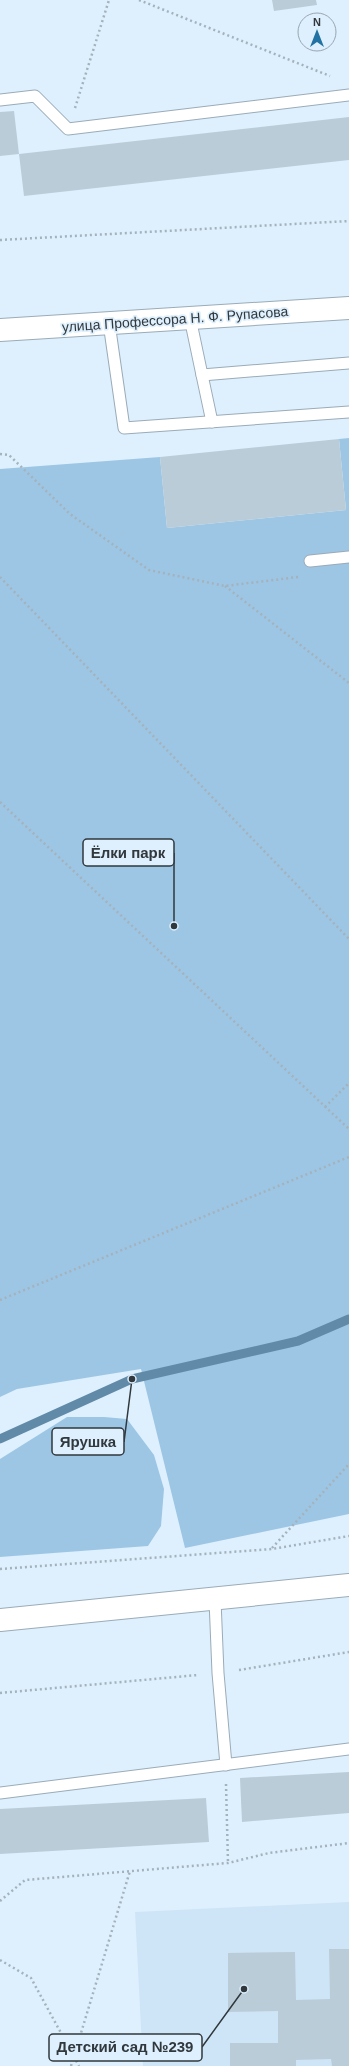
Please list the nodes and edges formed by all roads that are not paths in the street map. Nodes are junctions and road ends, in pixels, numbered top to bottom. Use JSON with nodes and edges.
{"nodes":[{"id":1,"x":349,"y":95,"type":"edge"},
{"id":2,"x":0,"y":100,"type":"edge"},
{"id":3,"x":349,"y":308,"type":"edge"},
{"id":4,"x":190,"y":318,"type":"junction"},
{"id":5,"x":109,"y":323,"type":"junction"},
{"id":6,"x":0,"y":330,"type":"edge"},
{"id":7,"x":349,"y":363,"type":"edge"},
{"id":8,"x":202,"y":375,"type":"junction"},
{"id":9,"x":349,"y":412,"type":"edge"},
{"id":10,"x":212,"y":422,"type":"junction"},
{"id":11,"x":349,"y":557,"type":"edge"},
{"id":12,"x":310,"y":561,"type":"dead end"},
{"id":13,"x":349,"y":1586,"type":"edge"},
{"id":14,"x":214,"y":1600,"type":"junction"},
{"id":15,"x":0,"y":1620,"type":"edge"},
{"id":16,"x":349,"y":1749,"type":"edge"},
{"id":17,"x":226,"y":1765,"type":"junction"},
{"id":18,"x":0,"y":1793,"type":"edge"}],
"edges":[{"from":1,"to":2,"type":"lane"},
{"from":3,"to":4,"type":"street","name":"улица Профессора Н. Ф. Рупасова"},
{"from":4,"to":5,"type":"street","name":"улица Профессора Н. Ф. Рупасова"},
{"from":4,"to":8,"type":"lane"},
{"from":5,"to":6,"type":"street","name":"улица Профессора Н. Ф. Рупасова"},
{"from":5,"to":10,"type":"lane"},
{"from":7,"to":8,"type":"lane"},
{"from":8,"to":10,"type":"lane"},
{"from":9,"to":10,"type":"lane"},
{"from":11,"to":12,"type":"lane"},
{"from":13,"to":14,"type":"street"},
{"from":14,"to":15,"type":"street"},
{"from":14,"to":17,"type":"lane"},
{"from":16,"to":17,"type":"lane"},
{"from":17,"to":18,"type":"lane"}]}
